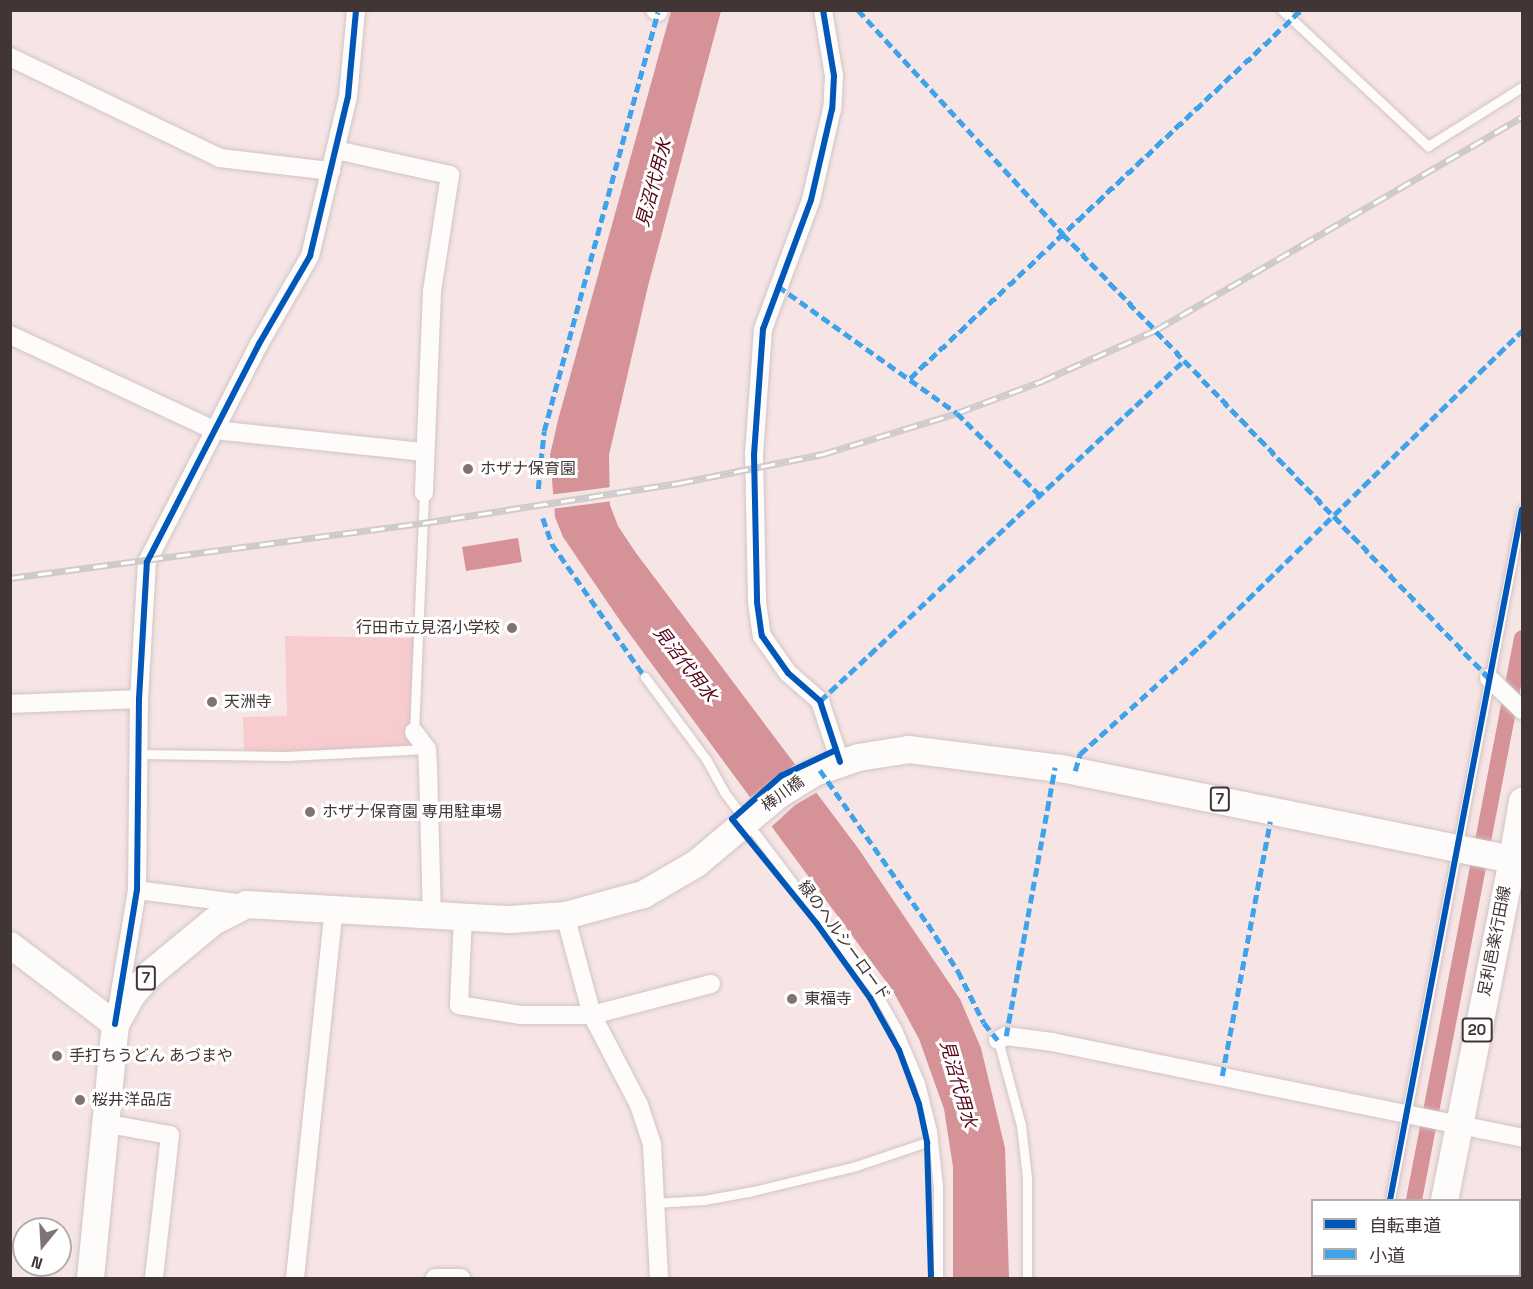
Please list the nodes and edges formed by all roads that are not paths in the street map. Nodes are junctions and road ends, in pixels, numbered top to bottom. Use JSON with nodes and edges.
{"nodes":[{"id":1,"x":356,"y":10,"type":"edge"},
{"id":2,"x":823,"y":10,"type":"edge"},
{"id":3,"x":1282,"y":10,"type":"edge"},
{"id":4,"x":10,"y":57,"type":"edge"},
{"id":5,"x":1522,"y":87,"type":"edge"},
{"id":6,"x":336,"y":150,"type":"junction"},
{"id":7,"x":330,"y":171,"type":"junction"},
{"id":8,"x":10,"y":334,"type":"edge"},
{"id":9,"x":214,"y":430,"type":"junction"},
{"id":10,"x":425,"y":452,"type":"junction"},
{"id":11,"x":424,"y":493,"type":"joint"},
{"id":12,"x":1522,"y":509,"type":"edge"},
{"id":13,"x":645,"y":678,"type":"dead end"},
{"id":14,"x":1492,"y":680,"type":"junction"},
{"id":15,"x":139,"y":699,"type":"junction"},
{"id":16,"x":10,"y":704,"type":"edge"},
{"id":17,"x":1522,"y":710,"type":"edge"},
{"id":18,"x":414,"y":732,"type":"joint"},
{"id":19,"x":427,"y":749,"type":"junction"},
{"id":20,"x":140,"y":754,"type":"junction"},
{"id":21,"x":840,"y":762,"type":"junction"},
{"id":22,"x":1522,"y":801,"type":"edge"},
{"id":23,"x":750,"y":819,"type":"junction"},
{"id":24,"x":1459,"y":849,"type":"junction"},
{"id":25,"x":1517,"y":860,"type":"edge"},
{"id":26,"x":137,"y":890,"type":"junction"},
{"id":27,"x":246,"y":904,"type":"junction"},
{"id":28,"x":334,"y":907,"type":"junction"},
{"id":29,"x":432,"y":914,"type":"junction"},
{"id":30,"x":566,"y":915,"type":"junction"},
{"id":31,"x":463,"y":916,"type":"junction"},
{"id":32,"x":10,"y":945,"type":"edge"},
{"id":33,"x":711,"y":984,"type":"dead end"},
{"id":34,"x":592,"y":1015,"type":"junction"},
{"id":35,"x":115,"y":1024,"type":"junction"},
{"id":36,"x":998,"y":1040,"type":"joint"},
{"id":37,"x":1408,"y":1115,"type":"junction"},
{"id":38,"x":104,"y":1123,"type":"junction"},
{"id":39,"x":1452,"y":1124,"type":"junction"},
{"id":40,"x":1522,"y":1138,"type":"edge"},
{"id":41,"x":933,"y":1140,"type":"junction"},
{"id":42,"x":1390,"y":1199,"type":"edge"},
{"id":43,"x":1443,"y":1199,"type":"edge"},
{"id":44,"x":654,"y":1203,"type":"junction"},
{"id":45,"x":90,"y":1278,"type":"edge"},
{"id":46,"x":154,"y":1278,"type":"edge"},
{"id":47,"x":295,"y":1278,"type":"edge"},
{"id":48,"x":435,"y":1278,"type":"edge"},
{"id":49,"x":461,"y":1278,"type":"edge"},
{"id":50,"x":659,"y":1278,"type":"edge"},
{"id":51,"x":938,"y":1278,"type":"edge"},
{"id":52,"x":1027,"y":1278,"type":"edge"}],
"edges":[{"from":1,"to":6,"type":"street"},
{"from":2,"to":21,"type":"street"},
{"from":3,"to":5,"type":"lane"},
{"from":4,"to":7,"type":"street"},
{"from":6,"to":7,"type":"street"},
{"from":6,"to":10,"type":"street"},
{"from":7,"to":9,"type":"street"},
{"from":8,"to":9,"type":"street"},
{"from":9,"to":10,"type":"street"},
{"from":9,"to":15,"type":"street"},
{"from":10,"to":11,"type":"street"},
{"from":11,"to":18,"type":"lane"},
{"from":12,"to":14,"type":"lane"},
{"from":13,"to":23,"type":"lane"},
{"from":14,"to":17,"type":"street"},
{"from":14,"to":24,"type":"lane"},
{"from":15,"to":16,"type":"street"},
{"from":15,"to":20,"type":"street"},
{"from":18,"to":19,"type":"street"},
{"from":19,"to":20,"type":"lane"},
{"from":19,"to":29,"type":"street"},
{"from":20,"to":26,"type":"street"},
{"from":21,"to":23,"type":"main road","name":"棒川橋","number":"7"},
{"from":21,"to":24,"type":"main road","number":"7"},
{"from":22,"to":25,"type":"main road"},
{"from":23,"to":30,"type":"main road","number":"7"},
{"from":23,"to":41,"type":"lane"},
{"from":24,"to":25,"type":"main road","number":"7"},
{"from":24,"to":37,"type":"lane"},
{"from":25,"to":39,"type":"main road","name":"足利邑楽行田線","number":"20"},
{"from":26,"to":27,"type":"street"},
{"from":26,"to":35,"type":"street"},
{"from":27,"to":28,"type":"main road","number":"7"},
{"from":27,"to":35,"type":"main road","number":"7"},
{"from":28,"to":29,"type":"main road","number":"7"},
{"from":28,"to":47,"type":"street"},
{"from":29,"to":31,"type":"main road","number":"7"},
{"from":30,"to":31,"type":"main road","number":"7"},
{"from":30,"to":34,"type":"street"},
{"from":31,"to":34,"type":"street"},
{"from":32,"to":35,"type":"main road"},
{"from":33,"to":34,"type":"street"},
{"from":34,"to":44,"type":"street"},
{"from":35,"to":38,"type":"main road","number":"7"},
{"from":36,"to":37,"type":"street"},
{"from":36,"to":52,"type":"lane"},
{"from":37,"to":39,"type":"street"},
{"from":37,"to":42,"type":"lane"},
{"from":38,"to":45,"type":"main road","number":"7"},
{"from":38,"to":46,"type":"street"},
{"from":39,"to":40,"type":"street"},
{"from":39,"to":43,"type":"main road","name":"足利邑楽行田線","number":"20"},
{"from":41,"to":44,"type":"lane"},
{"from":41,"to":51,"type":"lane"},
{"from":44,"to":50,"type":"street"},
{"from":48,"to":49,"type":"street"}]}
